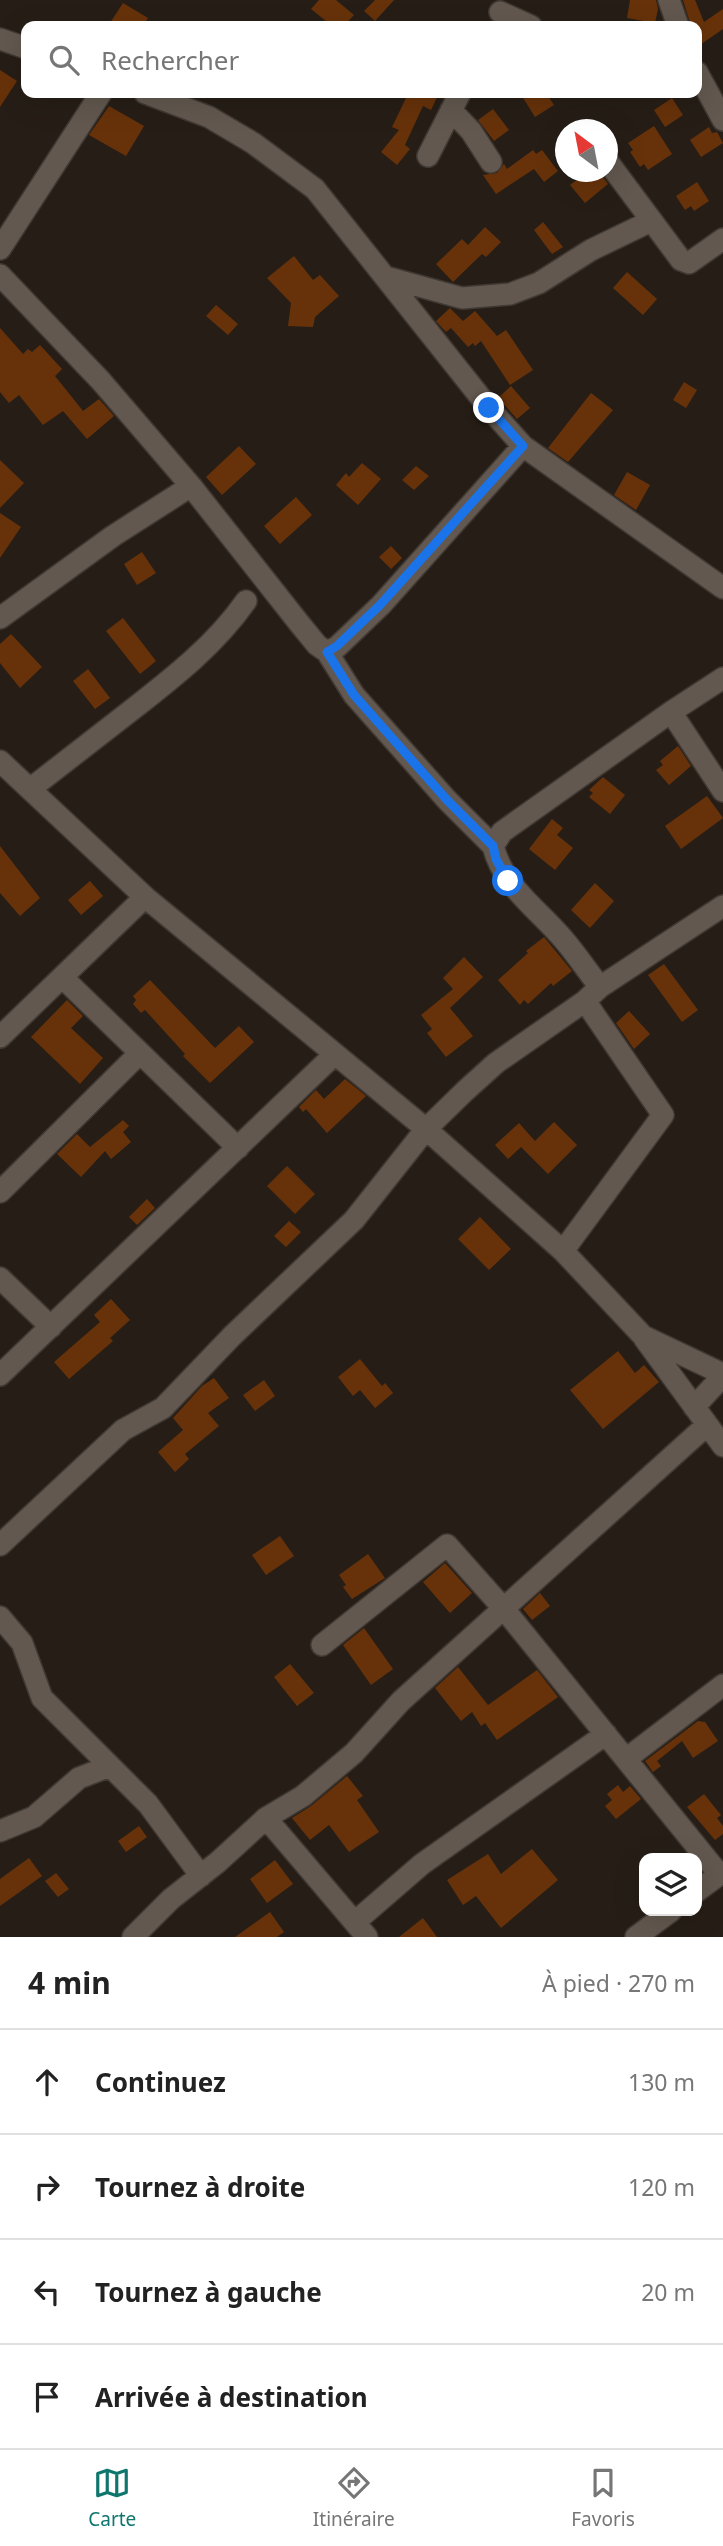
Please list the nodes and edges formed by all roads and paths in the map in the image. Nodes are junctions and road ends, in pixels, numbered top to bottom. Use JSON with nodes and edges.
{"nodes":[{"id":1,"x":669,"y":0,"type":"edge"},
{"id":2,"x":500,"y":13,"type":"edge"},
{"id":3,"x":519,"y":21,"type":"edge"},
{"id":4,"x":676,"y":21,"type":"edge"},
{"id":5,"x":0,"y":39,"type":"edge"},
{"id":6,"x":21,"y":46,"type":"edge"},
{"id":7,"x":702,"y":81,"type":"edge"},
{"id":8,"x":98,"y":98,"type":"edge"},
{"id":9,"x":158,"y":98,"type":"edge"},
{"id":10,"x":456,"y":101,"type":"edge"},
{"id":11,"x":723,"y":120,"type":"edge"},
{"id":12,"x":428,"y":156,"type":"dead end"},
{"id":13,"x":491,"y":162,"type":"dead end"},
{"id":14,"x":618,"y":176,"type":"edge"},
{"id":15,"x":652,"y":221,"type":"junction"},
{"id":16,"x":723,"y":239,"type":"edge"},
{"id":17,"x":0,"y":249,"type":"edge"},
{"id":18,"x":0,"y":275,"type":"edge"},
{"id":19,"x":386,"y":277,"type":"junction"},
{"id":20,"x":523,"y":446,"type":"junction"},
{"id":21,"x":191,"y":485,"type":"junction"},
{"id":22,"x":723,"y":588,"type":"edge"},
{"id":23,"x":247,"y":601,"type":"dead end"},
{"id":24,"x":0,"y":618,"type":"edge"},
{"id":25,"x":327,"y":652,"type":"junction"},
{"id":26,"x":723,"y":678,"type":"edge"},
{"id":27,"x":671,"y":712,"type":"junction"},
{"id":28,"x":0,"y":761,"type":"edge"},
{"id":29,"x":30,"y":789,"type":"junction"},
{"id":30,"x":723,"y":791,"type":"edge"},
{"id":31,"x":493,"y":846,"type":"junction"},
{"id":32,"x":145,"y":897,"type":"junction"},
{"id":33,"x":723,"y":906,"type":"edge"},
{"id":34,"x":62,"y":977,"type":"junction"},
{"id":35,"x":593,"y":994,"type":"junction"},
{"id":36,"x":0,"y":1037,"type":"edge"},
{"id":37,"x":140,"y":1053,"type":"junction"},
{"id":38,"x":335,"y":1054,"type":"junction"},
{"id":39,"x":426,"y":1129,"type":"junction"},
{"id":40,"x":237,"y":1148,"type":"junction"},
{"id":41,"x":0,"y":1192,"type":"edge"},
{"id":42,"x":563,"y":1251,"type":"junction"},
{"id":43,"x":0,"y":1278,"type":"edge"},
{"id":44,"x":51,"y":1327,"type":"junction"},
{"id":45,"x":643,"y":1336,"type":"junction"},
{"id":46,"x":0,"y":1375,"type":"edge"},
{"id":47,"x":723,"y":1375,"type":"edge"},
{"id":48,"x":694,"y":1407,"type":"junction"},
{"id":49,"x":707,"y":1425,"type":"junction"},
{"id":50,"x":723,"y":1446,"type":"edge"},
{"id":51,"x":0,"y":1545,"type":"edge"},
{"id":52,"x":505,"y":1609,"type":"junction"},
{"id":53,"x":0,"y":1617,"type":"edge"},
{"id":54,"x":322,"y":1645,"type":"dead end"},
{"id":55,"x":723,"y":1685,"type":"edge"},
{"id":56,"x":606,"y":1734,"type":"junction"},
{"id":57,"x":626,"y":1759,"type":"junction"},
{"id":58,"x":110,"y":1766,"type":"junction"},
{"id":59,"x":266,"y":1818,"type":"junction"},
{"id":60,"x":0,"y":1831,"type":"edge"},
{"id":61,"x":721,"y":1873,"type":"edge"},
{"id":62,"x":201,"y":1876,"type":"junction"},
{"id":63,"x":702,"y":1887,"type":"edge"},
{"id":64,"x":664,"y":1916,"type":"edge"},
{"id":65,"x":361,"y":1930,"type":"edge"},
{"id":66,"x":132,"y":1937,"type":"edge"},
{"id":67,"x":636,"y":1937,"type":"edge"}],
"edges":[{"from":1,"to":4,"type":"street"},
{"from":2,"to":3,"type":"street"},
{"from":5,"to":6,"type":"street"},
{"from":7,"to":11,"type":"street"},
{"from":8,"to":17,"type":"street"},
{"from":9,"to":19,"type":"street"},
{"from":10,"to":12,"type":"street"},
{"from":10,"to":13,"type":"street"},
{"from":14,"to":15,"type":"street"},
{"from":15,"to":16,"type":"street"},
{"from":15,"to":19,"type":"street"},
{"from":18,"to":21,"type":"street"},
{"from":19,"to":20,"type":"street"},
{"from":20,"to":22,"type":"street"},
{"from":20,"to":25,"type":"street"},
{"from":21,"to":24,"type":"street"},
{"from":21,"to":25,"type":"street"},
{"from":23,"to":29,"type":"street"},
{"from":25,"to":31,"type":"street"},
{"from":26,"to":27,"type":"street"},
{"from":27,"to":30,"type":"street"},
{"from":27,"to":31,"type":"street"},
{"from":28,"to":29,"type":"street"},
{"from":29,"to":32,"type":"street"},
{"from":31,"to":35,"type":"street"},
{"from":32,"to":34,"type":"street"},
{"from":32,"to":38,"type":"street"},
{"from":33,"to":35,"type":"street"},
{"from":34,"to":36,"type":"street"},
{"from":34,"to":37,"type":"street"},
{"from":35,"to":39,"type":"street"},
{"from":35,"to":42,"type":"street"},
{"from":37,"to":40,"type":"street"},
{"from":37,"to":41,"type":"street"},
{"from":38,"to":39,"type":"street"},
{"from":38,"to":40,"type":"street"},
{"from":39,"to":42,"type":"street"},
{"from":39,"to":51,"type":"street"},
{"from":40,"to":44,"type":"street"},
{"from":42,"to":45,"type":"street"},
{"from":43,"to":44,"type":"street"},
{"from":44,"to":46,"type":"street"},
{"from":45,"to":47,"type":"street"},
{"from":45,"to":48,"type":"street"},
{"from":47,"to":48,"type":"street"},
{"from":48,"to":49,"type":"street"},
{"from":49,"to":50,"type":"street"},
{"from":49,"to":52,"type":"street"},
{"from":52,"to":54,"type":"street"},
{"from":52,"to":56,"type":"street"},
{"from":52,"to":59,"type":"street"},
{"from":53,"to":58,"type":"street"},
{"from":55,"to":57,"type":"street"},
{"from":56,"to":57,"type":"street"},
{"from":56,"to":65,"type":"street"},
{"from":57,"to":61,"type":"street"},
{"from":58,"to":60,"type":"street"},
{"from":58,"to":62,"type":"street"},
{"from":59,"to":62,"type":"street"},
{"from":59,"to":65,"type":"street"},
{"from":61,"to":63,"type":"street"},
{"from":62,"to":66,"type":"street"},
{"from":64,"to":67,"type":"street"}]}
